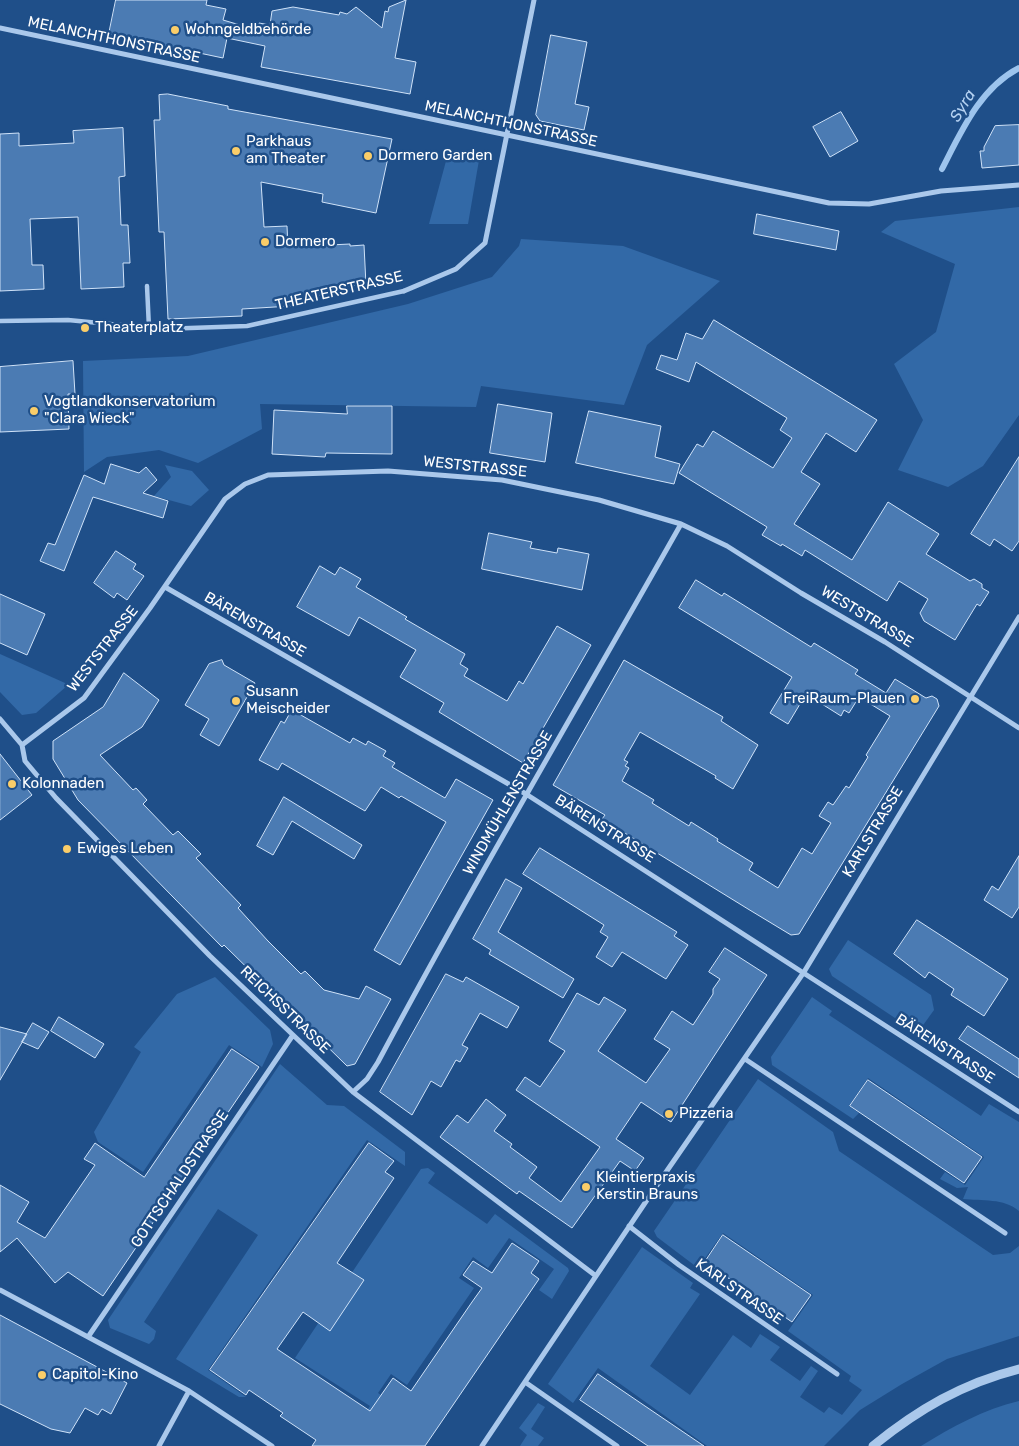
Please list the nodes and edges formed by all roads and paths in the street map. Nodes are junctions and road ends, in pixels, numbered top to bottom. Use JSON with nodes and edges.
{"nodes":[{"id":1,"x":534,"y":0,"type":"edge"},
{"id":2,"x":0,"y":28,"type":"edge"},
{"id":3,"x":506,"y":136,"type":"junction"},
{"id":4,"x":1019,"y":185,"type":"edge"},
{"id":5,"x":147,"y":286,"type":"dead end"},
{"id":6,"x":404,"y":291,"type":"joint"},
{"id":7,"x":0,"y":321,"type":"edge"},
{"id":8,"x":149,"y":328,"type":"junction"},
{"id":9,"x":680,"y":524,"type":"junction"},
{"id":10,"x":165,"y":587,"type":"junction"},
{"id":11,"x":1019,"y":617,"type":"edge"},
{"id":12,"x":970,"y":697,"type":"junction"},
{"id":13,"x":0,"y":719,"type":"edge"},
{"id":14,"x":1019,"y":728,"type":"edge"},
{"id":15,"x":22,"y":745,"type":"junction"},
{"id":16,"x":526,"y":794,"type":"junction"},
{"id":17,"x":804,"y":972,"type":"junction"},
{"id":18,"x":293,"y":1035,"type":"junction"},
{"id":19,"x":746,"y":1058,"type":"junction"},
{"id":20,"x":353,"y":1092,"type":"junction"},
{"id":21,"x":1019,"y":1112,"type":"edge"},
{"id":22,"x":629,"y":1226,"type":"junction"},
{"id":23,"x":1005,"y":1233,"type":"dead end"},
{"id":24,"x":596,"y":1276,"type":"junction"},
{"id":25,"x":0,"y":1290,"type":"edge"},
{"id":26,"x":88,"y":1337,"type":"junction"},
{"id":27,"x":1019,"y":1369,"type":"edge"},
{"id":28,"x":837,"y":1374,"type":"dead end"},
{"id":29,"x":525,"y":1382,"type":"junction"},
{"id":30,"x":189,"y":1391,"type":"junction"},
{"id":31,"x":159,"y":1446,"type":"edge"},
{"id":32,"x":272,"y":1446,"type":"edge"},
{"id":33,"x":482,"y":1446,"type":"edge"},
{"id":34,"x":617,"y":1446,"type":"edge"},
{"id":35,"x":873,"y":1446,"type":"edge"}],
"edges":[{"from":1,"to":3,"type":"street","name":"THEATERSTRASSE"},
{"from":2,"to":3,"type":"street","name":"MELANCHTHONSTRASSE"},
{"from":3,"to":4,"type":"street","name":"MELANCHTHONSTRASSE"},
{"from":3,"to":6,"type":"street","name":"THEATERSTRASSE"},
{"from":5,"to":8,"type":"street"},
{"from":6,"to":8,"type":"street","name":"THEATERSTRASSE"},
{"from":7,"to":8,"type":"street"},
{"from":9,"to":10,"type":"street","name":"WESTSTRASSE"},
{"from":9,"to":12,"type":"street","name":"WESTSTRASSE"},
{"from":9,"to":16,"type":"street","name":"WINDMÜHLENSTRASSE"},
{"from":10,"to":15,"type":"street","name":"WESTSTRASSE"},
{"from":10,"to":16,"type":"street","name":"BÄRENSTRASSE"},
{"from":11,"to":12,"type":"street","name":"KARLSTRASSE"},
{"from":12,"to":14,"type":"street","name":"WESTSTRASSE"},
{"from":12,"to":17,"type":"street","name":"KARLSTRASSE"},
{"from":13,"to":15,"type":"street","name":"REICHSSTRASSE"},
{"from":15,"to":18,"type":"street","name":"REICHSSTRASSE"},
{"from":16,"to":17,"type":"street","name":"BÄRENSTRASSE"},
{"from":16,"to":20,"type":"street","name":"WINDMÜHLENSTRASSE"},
{"from":17,"to":19,"type":"street","name":"KARLSTRASSE"},
{"from":17,"to":21,"type":"street","name":"BÄRENSTRASSE"},
{"from":18,"to":20,"type":"street","name":"REICHSSTRASSE"},
{"from":18,"to":26,"type":"street","name":"GOTTSCHALDSTRASSE"},
{"from":19,"to":22,"type":"street","name":"KARLSTRASSE"},
{"from":19,"to":23,"type":"street"},
{"from":20,"to":24,"type":"street","name":"REICHSSTRASSE"},
{"from":22,"to":24,"type":"street","name":"KARLSTRASSE"},
{"from":22,"to":28,"type":"street","name":"KARLSTRASSE"},
{"from":24,"to":29,"type":"street","name":"KARLSTRASSE"},
{"from":25,"to":26,"type":"street"},
{"from":26,"to":30,"type":"street"},
{"from":27,"to":35,"type":"street"},
{"from":29,"to":33,"type":"street","name":"KARLSTRASSE"},
{"from":29,"to":34,"type":"street"},
{"from":30,"to":31,"type":"street"},
{"from":30,"to":32,"type":"street"}]}
